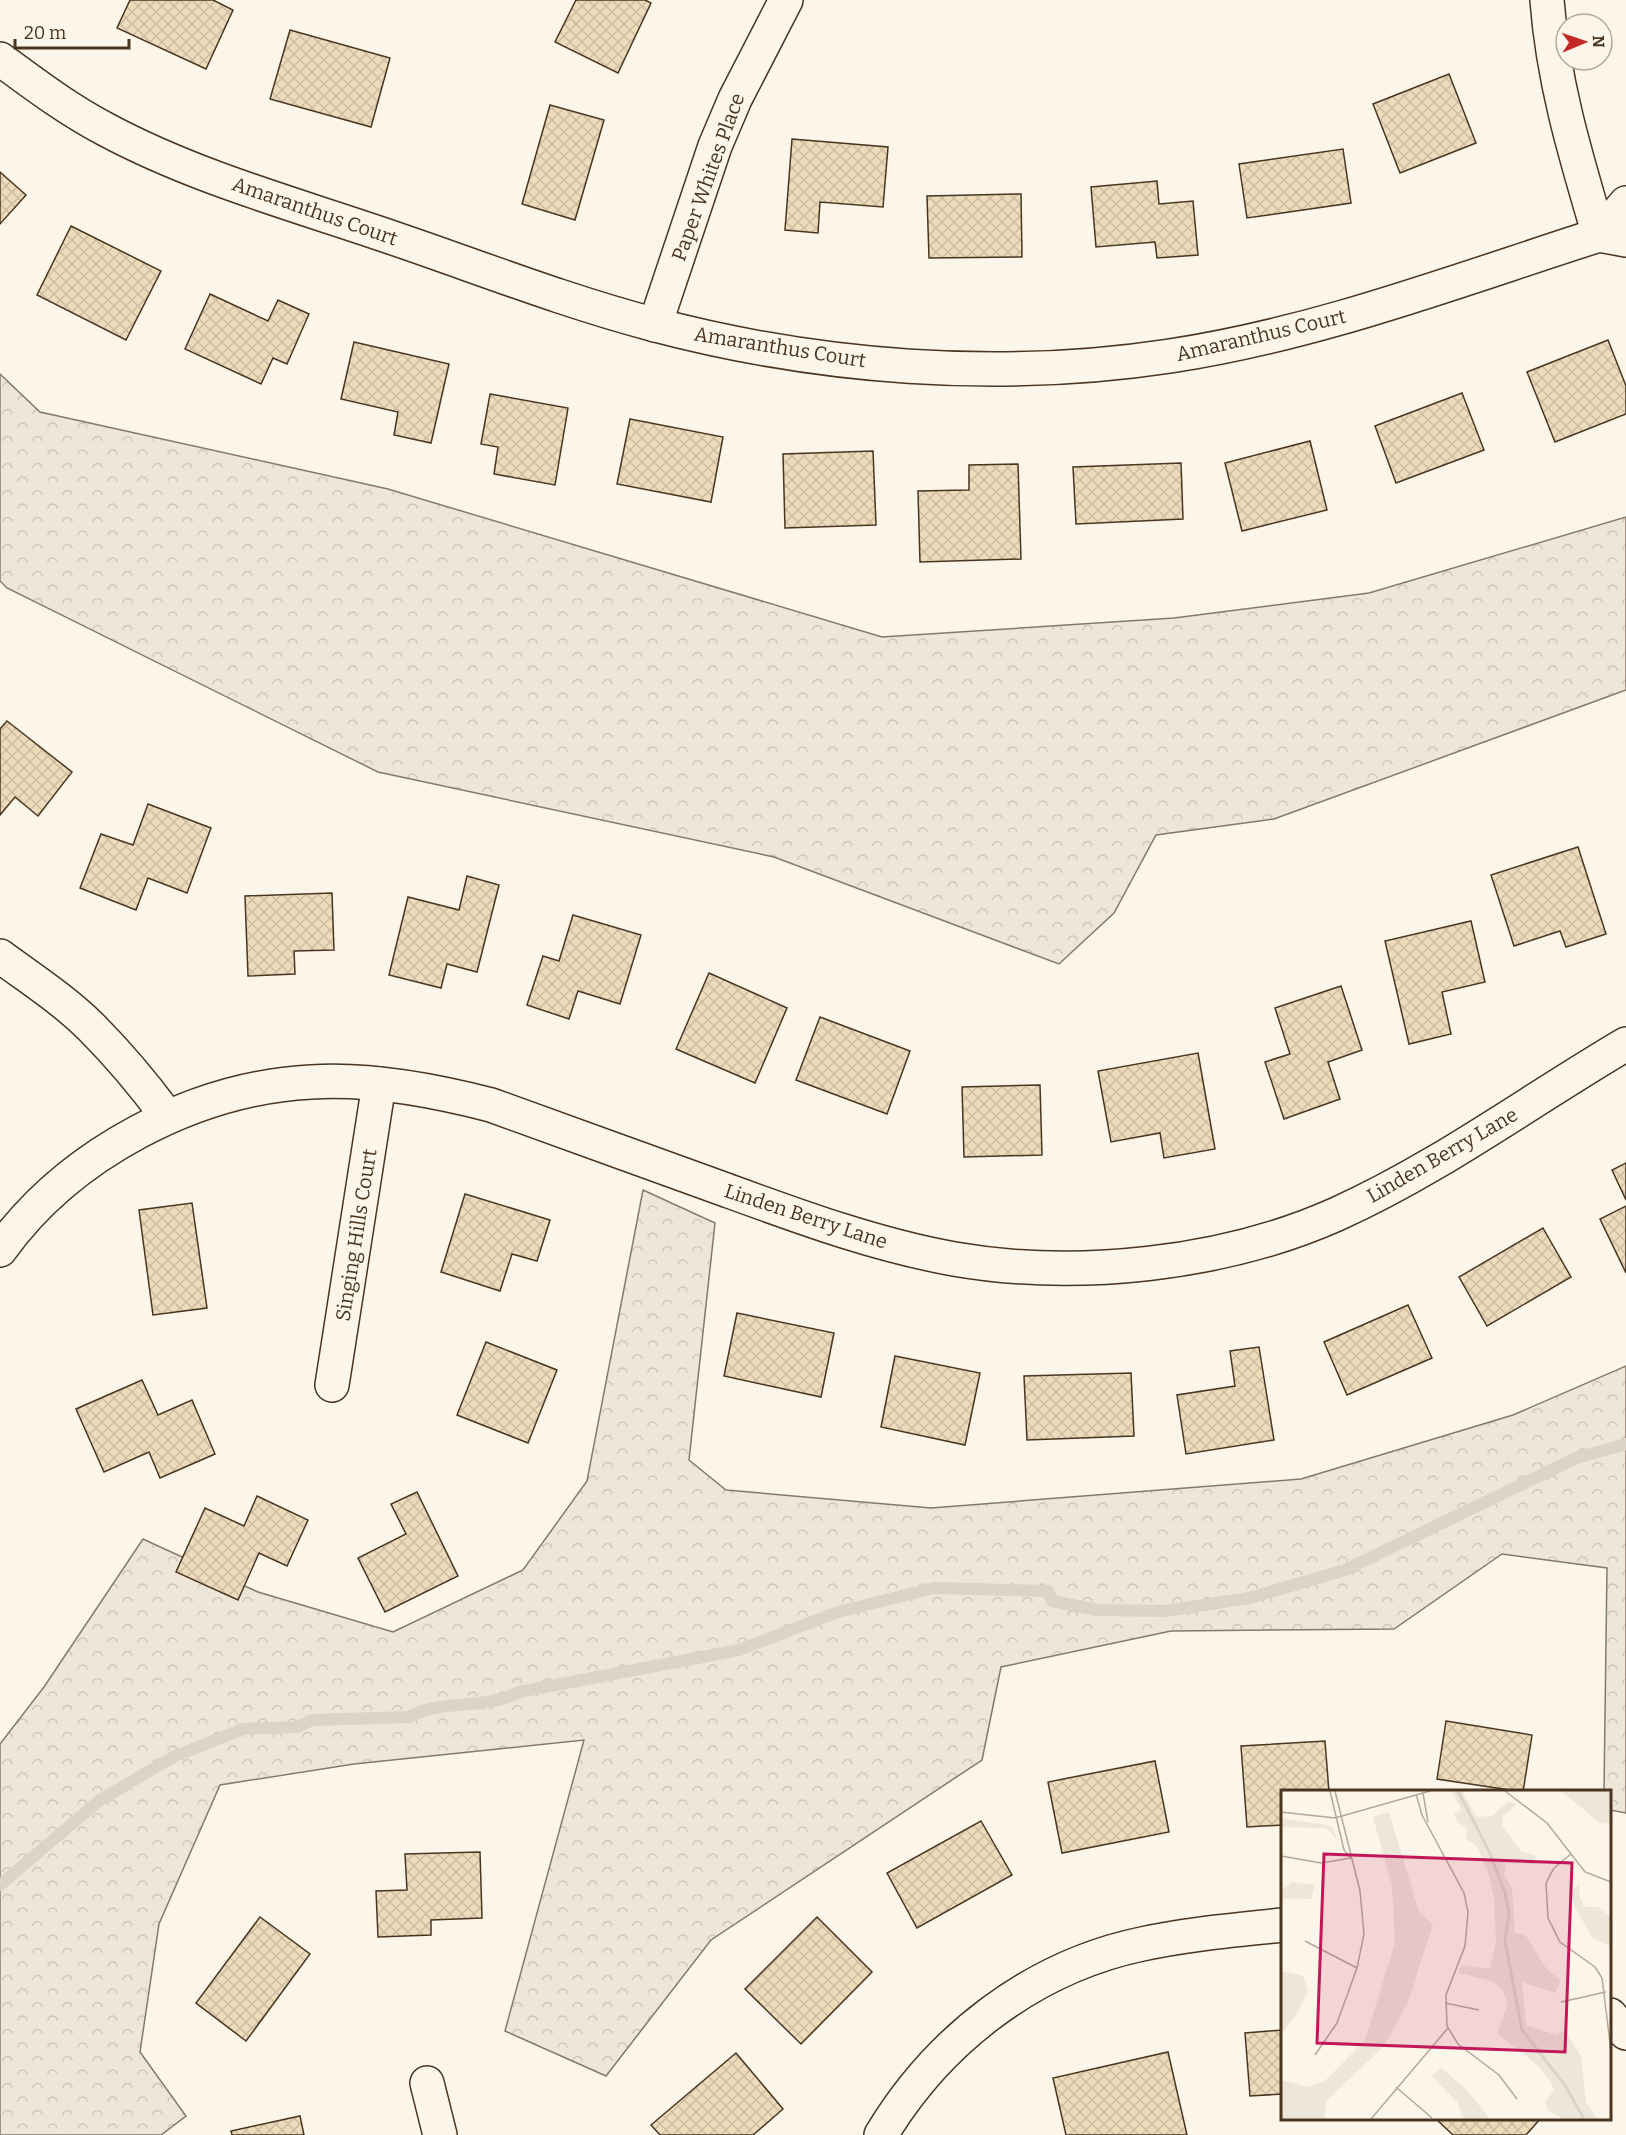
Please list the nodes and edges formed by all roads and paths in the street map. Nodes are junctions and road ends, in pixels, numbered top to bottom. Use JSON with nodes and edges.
{"nodes":[{"id":1,"x":786,"y":0,"type":"edge"},
{"id":2,"x":1547,"y":0,"type":"edge"},
{"id":3,"x":0,"y":59,"type":"edge"},
{"id":4,"x":1626,"y":203,"type":"edge"},
{"id":5,"x":1612,"y":237,"type":"edge"},
{"id":6,"x":655,"y":325,"type":"junction"},
{"id":7,"x":0,"y":956,"type":"edge"},
{"id":8,"x":1626,"y":1044,"type":"edge"},
{"id":9,"x":379,"y":1084,"type":"junction"},
{"id":10,"x":167,"y":1116,"type":"junction"},
{"id":11,"x":0,"y":1250,"type":"edge"},
{"id":12,"x":332,"y":1385,"type":"dead end"},
{"id":13,"x":1281,"y":1924,"type":"edge"},
{"id":14,"x":1611,"y":2016,"type":"edge"},
{"id":15,"x":1626,"y":2033,"type":"edge"},
{"id":16,"x":427,"y":2084,"type":"dead end"},
{"id":17,"x":440,"y":2135,"type":"edge"},
{"id":18,"x":881,"y":2135,"type":"edge"}],
"edges":[{"from":1,"to":6,"type":"street","name":"Paper Whites Place"},
{"from":2,"to":5,"type":"street"},
{"from":3,"to":6,"type":"street","name":"Amaranthus Court"},
{"from":4,"to":5,"type":"street"},
{"from":5,"to":6,"type":"street","name":"Amaranthus Court"},
{"from":7,"to":10,"type":"street"},
{"from":8,"to":9,"type":"street","name":"Linden Berry Lane"},
{"from":9,"to":10,"type":"street","name":"Linden Berry Lane"},
{"from":9,"to":12,"type":"street","name":"Singing Hills Court"},
{"from":10,"to":11,"type":"street","name":"Linden Berry Lane"},
{"from":13,"to":18,"type":"street"},
{"from":14,"to":15,"type":"street"},
{"from":16,"to":17,"type":"street"}]}
